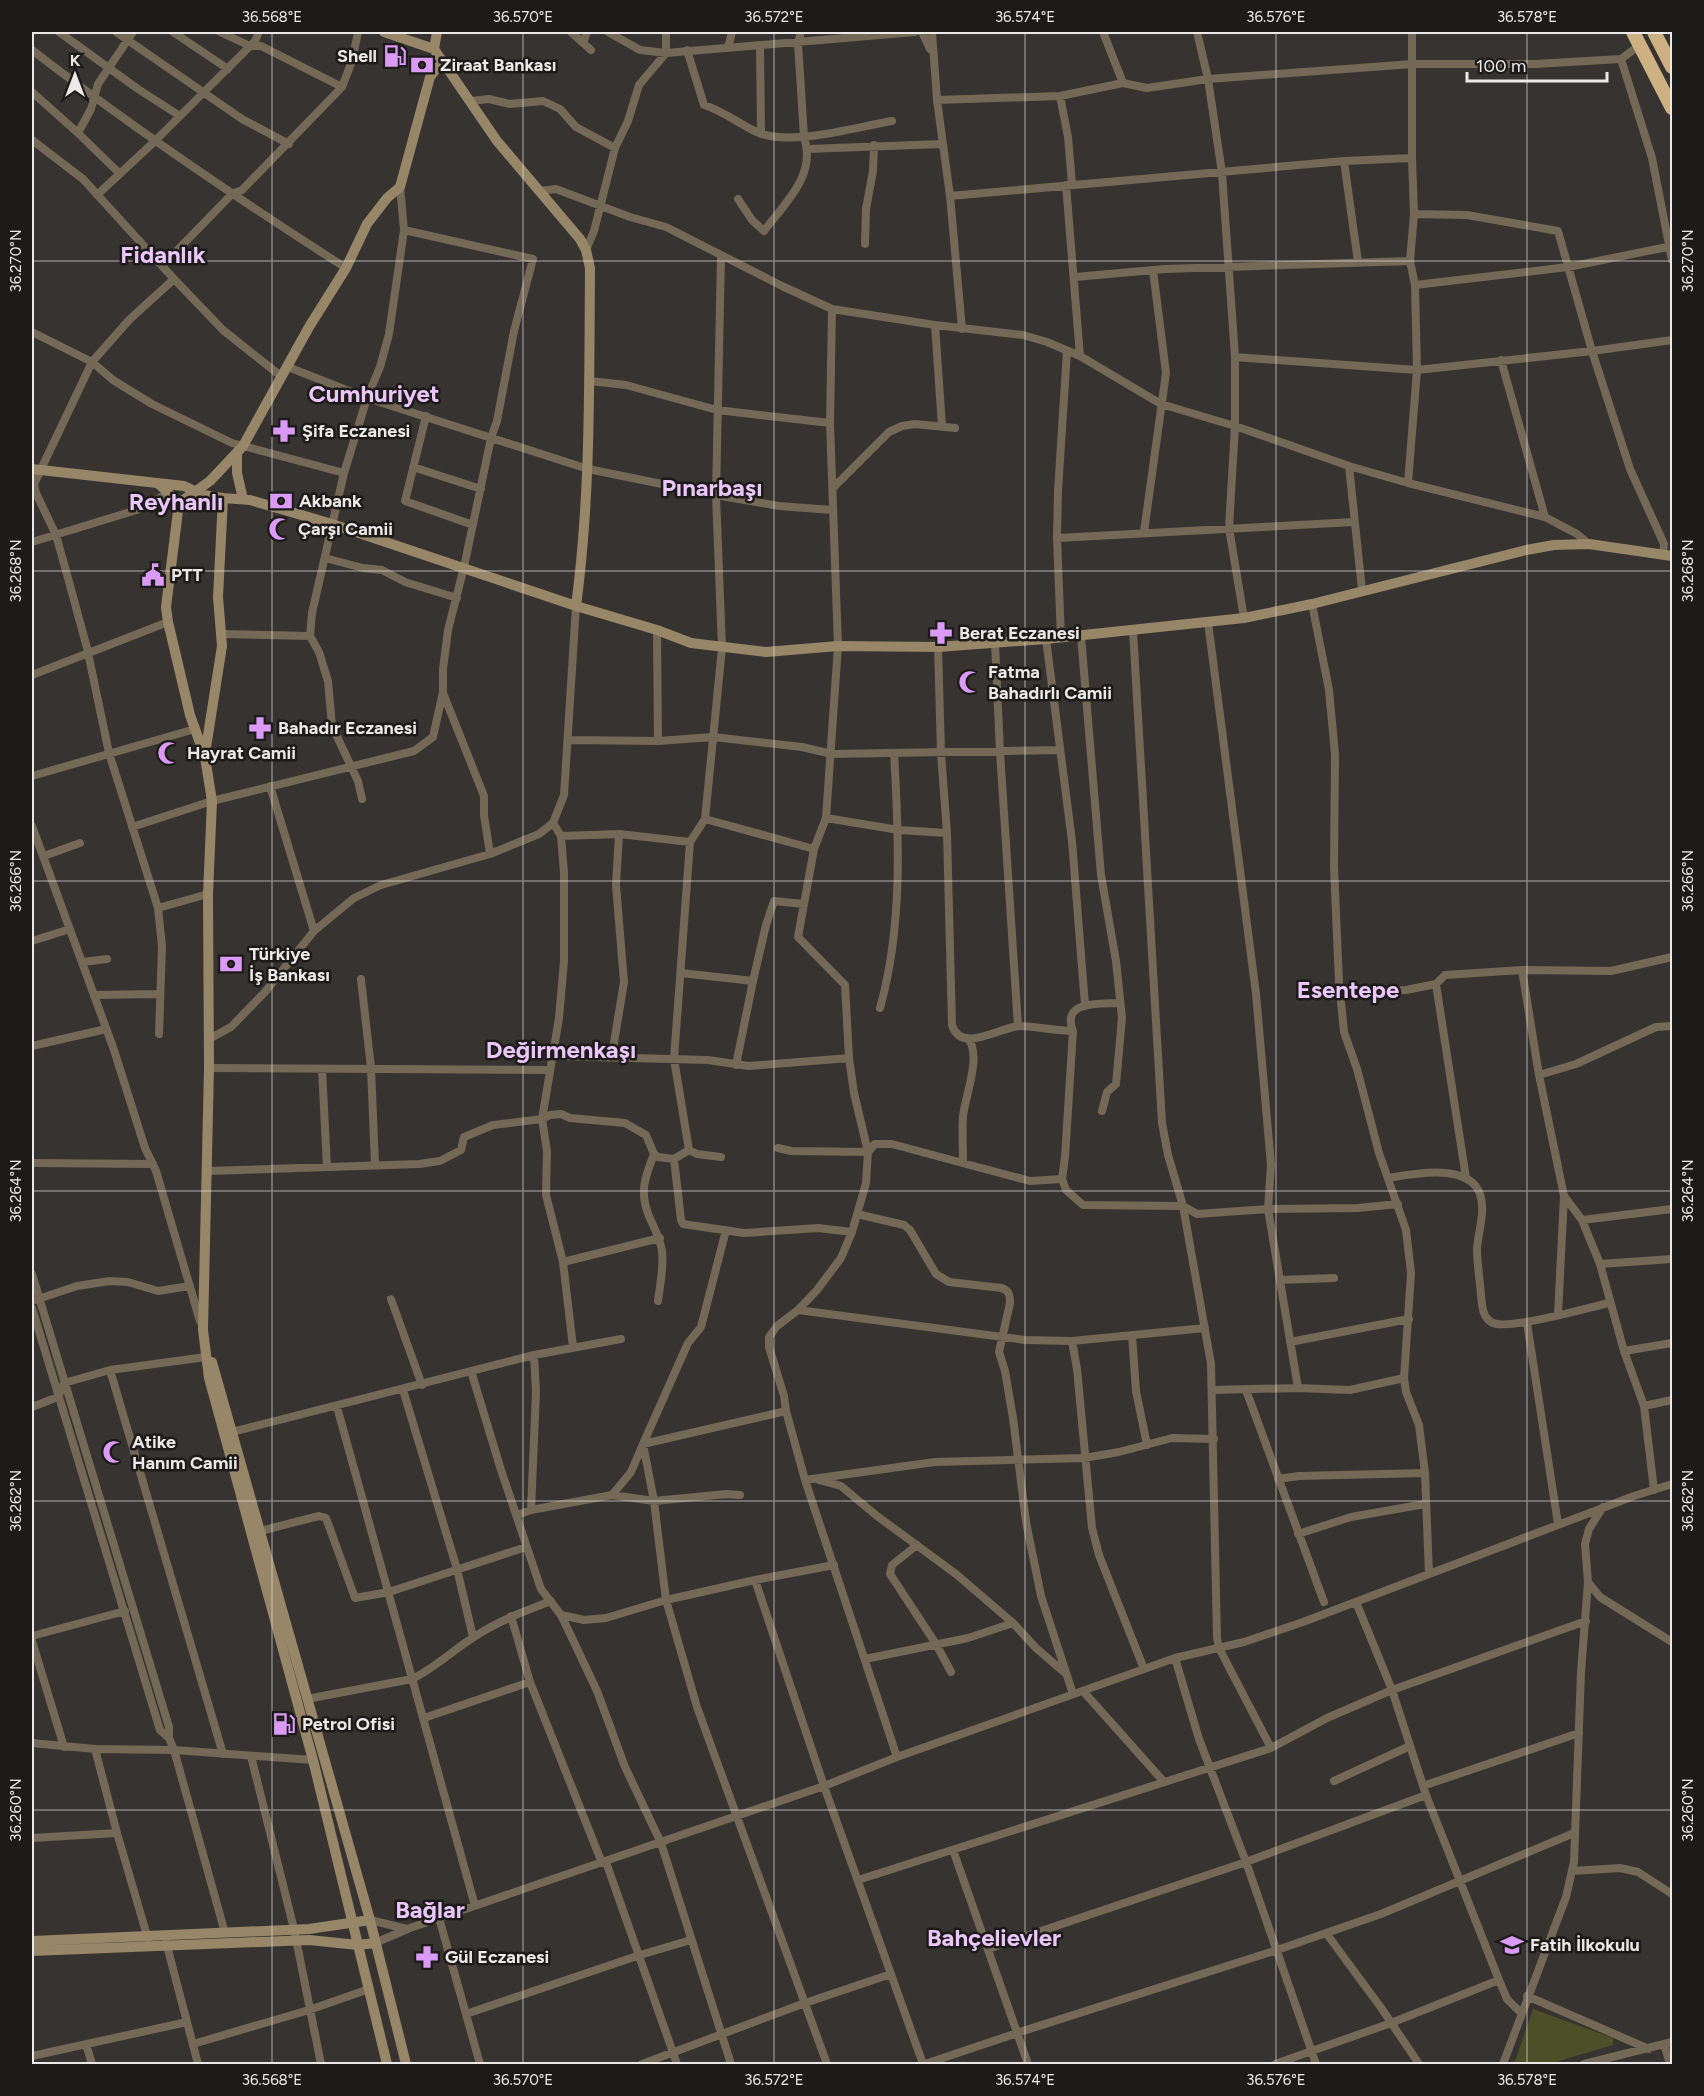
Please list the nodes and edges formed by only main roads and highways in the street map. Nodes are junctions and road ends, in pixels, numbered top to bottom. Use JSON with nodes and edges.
{"nodes":[{"id":1,"x":384,"y":32,"type":"edge"},
{"id":2,"x":437,"y":32,"type":"edge"},
{"id":3,"x":1633,"y":32,"type":"edge"},
{"id":4,"x":1654,"y":32,"type":"edge"},
{"id":5,"x":434,"y":49,"type":"junction"},
{"id":6,"x":444,"y":62,"type":"junction"},
{"id":7,"x":1672,"y":67,"type":"edge"},
{"id":8,"x":1672,"y":108,"type":"edge"},
{"id":9,"x":240,"y":449,"type":"junction"},
{"id":10,"x":35,"y":470,"type":"edge"},
{"id":11,"x":159,"y":484,"type":"junction"},
{"id":12,"x":195,"y":491,"type":"junction"},
{"id":13,"x":223,"y":498,"type":"junction"},
{"id":14,"x":243,"y":499,"type":"junction"},
{"id":15,"x":180,"y":503,"type":"junction"},
{"id":16,"x":1668,"y":556,"type":"edge"},
{"id":17,"x":576,"y":606,"type":"junction"},
{"id":18,"x":205,"y":757,"type":"junction"},
{"id":19,"x":203,"y":1330,"type":"junction"},
{"id":20,"x":228,"y":1434,"type":"junction"},
{"id":21,"x":370,"y":1920,"type":"junction"},
{"id":22,"x":353,"y":1922,"type":"junction"},
{"id":23,"x":295,"y":1935,"type":"junction"},
{"id":24,"x":165,"y":1940,"type":"junction"},
{"id":25,"x":32,"y":1941,"type":"edge"},
{"id":26,"x":148,"y":1941,"type":"junction"},
{"id":27,"x":375,"y":1943,"type":"junction"},
{"id":28,"x":358,"y":1945,"type":"junction"},
{"id":29,"x":32,"y":1951,"type":"edge"},
{"id":30,"x":387,"y":2064,"type":"edge"},
{"id":31,"x":406,"y":2064,"type":"edge"}],
"edges":[{"from":1,"to":5,"type":"main road"},
{"from":2,"to":5,"type":"main road"},
{"from":3,"to":8,"type":"highway"},
{"from":4,"to":7,"type":"highway"},
{"from":5,"to":6,"type":"main road"},
{"from":6,"to":9,"type":"main road"},
{"from":6,"to":17,"type":"main road"},
{"from":9,"to":12,"type":"main road"},
{"from":9,"to":14,"type":"main road"},
{"from":10,"to":11,"type":"main road"},
{"from":11,"to":12,"type":"main road"},
{"from":11,"to":15,"type":"main road"},
{"from":12,"to":13,"type":"main road"},
{"from":12,"to":15,"type":"main road"},
{"from":13,"to":14,"type":"main road"},
{"from":13,"to":18,"type":"main road"},
{"from":14,"to":17,"type":"main road"},
{"from":15,"to":18,"type":"main road"},
{"from":16,"to":17,"type":"main road"},
{"from":18,"to":19,"type":"main road"},
{"from":19,"to":20,"type":"main road"},
{"from":19,"to":20,"type":"main road"},
{"from":20,"to":21,"type":"main road"},
{"from":20,"to":22,"type":"main road"},
{"from":21,"to":22,"type":"main road"},
{"from":21,"to":27,"type":"main road"},
{"from":22,"to":23,"type":"main road"},
{"from":22,"to":28,"type":"main road"},
{"from":23,"to":24,"type":"main road"},
{"from":23,"to":24,"type":"main road"},
{"from":23,"to":28,"type":"main road"},
{"from":24,"to":26,"type":"main road"},
{"from":25,"to":26,"type":"main road"},
{"from":26,"to":29,"type":"main road"},
{"from":27,"to":28,"type":"main road"},
{"from":27,"to":31,"type":"main road"},
{"from":28,"to":30,"type":"main road"}]}
